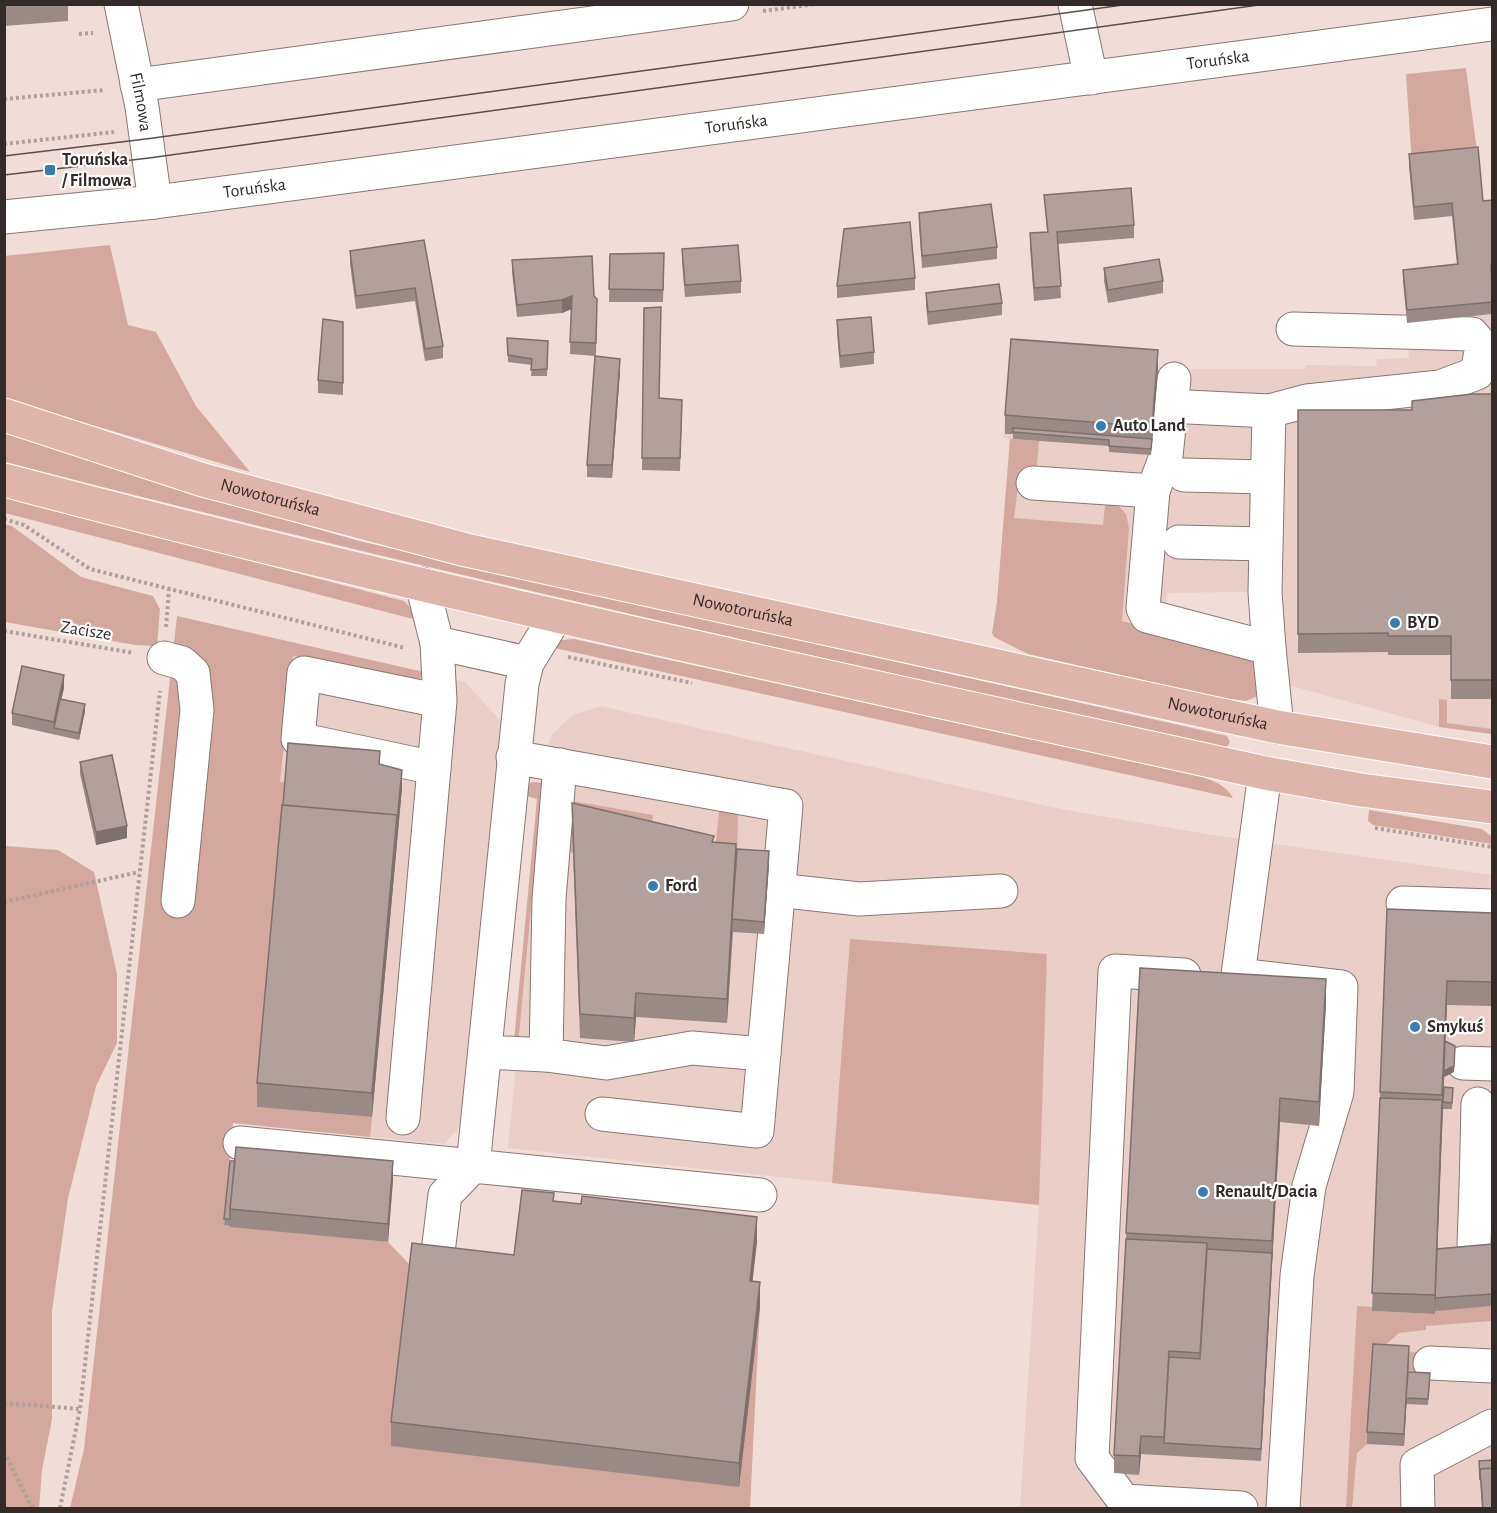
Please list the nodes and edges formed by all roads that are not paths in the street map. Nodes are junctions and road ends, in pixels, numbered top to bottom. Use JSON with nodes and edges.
{"nodes":[{"id":1,"x":121,"y":4,"type":"edge"},
{"id":2,"x":732,"y":4,"type":"edge"},
{"id":3,"x":1075,"y":4,"type":"edge"},
{"id":4,"x":1485,"y":27,"type":"edge"},
{"id":5,"x":1091,"y":78,"type":"junction"},
{"id":6,"x":137,"y":85,"type":"junction"},
{"id":7,"x":155,"y":202,"type":"junction"},
{"id":8,"x":4,"y":217,"type":"edge"},
{"id":9,"x":1293,"y":328,"type":"dead end"},
{"id":10,"x":1174,"y":379,"type":"dead end"},
{"id":11,"x":1188,"y":407,"type":"dead end"},
{"id":12,"x":1269,"y":411,"type":"junction"},
{"id":13,"x":4,"y":415,"type":"edge"},
{"id":14,"x":1184,"y":475,"type":"dead end"},
{"id":15,"x":1266,"y":477,"type":"junction"},
{"id":16,"x":4,"y":480,"type":"edge"},
{"id":17,"x":1033,"y":483,"type":"dead end"},
{"id":18,"x":1153,"y":490,"type":"junction"},
{"id":19,"x":1179,"y":542,"type":"dead end"},
{"id":20,"x":1265,"y":544,"type":"junction"},
{"id":21,"x":422,"y":584,"type":"junction"},
{"id":22,"x":556,"y":616,"type":"junction"},
{"id":23,"x":1269,"y":648,"type":"junction"},
{"id":24,"x":438,"y":655,"type":"junction"},
{"id":25,"x":164,"y":658,"type":"road end"},
{"id":26,"x":527,"y":663,"type":"junction"},
{"id":27,"x":440,"y":701,"type":"junction"},
{"id":28,"x":1277,"y":727,"type":"junction"},
{"id":29,"x":513,"y":757,"type":"junction"},
{"id":30,"x":1492,"y":762,"type":"edge"},
{"id":31,"x":560,"y":765,"type":"junction"},
{"id":32,"x":434,"y":768,"type":"junction"},
{"id":33,"x":1265,"y":773,"type":"junction"},
{"id":34,"x":1492,"y":807,"type":"edge"},
{"id":35,"x":777,"y":890,"type":"junction"},
{"id":36,"x":1001,"y":891,"type":"dead end"},
{"id":37,"x":178,"y":901,"type":"dead end"},
{"id":38,"x":1403,"y":903,"type":"dead end"},
{"id":39,"x":1492,"y":906,"type":"edge"},
{"id":40,"x":1238,"y":975,"type":"junction"},
{"id":41,"x":485,"y":1052,"type":"junction"},
{"id":42,"x":546,"y":1054,"type":"junction"},
{"id":43,"x":764,"y":1054,"type":"junction"},
{"id":44,"x":1478,"y":1104,"type":"dead end"},
{"id":45,"x":602,"y":1114,"type":"dead end"},
{"id":46,"x":403,"y":1118,"type":"dead end"},
{"id":47,"x":240,"y":1143,"type":"dead end"},
{"id":48,"x":473,"y":1166,"type":"junction"},
{"id":49,"x":1484,"y":1190,"type":"edge"},
{"id":50,"x":760,"y":1195,"type":"dead end"},
{"id":51,"x":439,"y":1245,"type":"edge"},
{"id":52,"x":1474,"y":1245,"type":"edge"},
{"id":53,"x":1430,"y":1363,"type":"dead end"},
{"id":54,"x":1492,"y":1366,"type":"edge"},
{"id":55,"x":1492,"y":1426,"type":"edge"},
{"id":56,"x":1241,"y":1509,"type":"edge"},
{"id":57,"x":1283,"y":1509,"type":"edge"},
{"id":58,"x":1418,"y":1509,"type":"edge"}],
"edges":[{"from":1,"to":6,"type":"street","name":"Filmowa"},
{"from":2,"to":6,"type":"street"},
{"from":3,"to":5,"type":"street"},
{"from":4,"to":5,"type":"street","name":"Toruńska"},
{"from":5,"to":7,"type":"street","name":"Toruńska"},
{"from":6,"to":7,"type":"street","name":"Filmowa"},
{"from":7,"to":8,"type":"street","name":"Toruńska"},
{"from":9,"to":12,"type":"street"},
{"from":10,"to":18,"type":"street"},
{"from":11,"to":12,"type":"street"},
{"from":12,"to":15,"type":"street"},
{"from":13,"to":28,"type":"main road","name":"Nowotoruńska"},
{"from":14,"to":15,"type":"street"},
{"from":15,"to":20,"type":"street"},
{"from":16,"to":21,"type":"main road"},
{"from":17,"to":18,"type":"street"},
{"from":18,"to":23,"type":"street"},
{"from":19,"to":20,"type":"street"},
{"from":20,"to":23,"type":"street"},
{"from":21,"to":22,"type":"main road"},
{"from":21,"to":24,"type":"street"},
{"from":22,"to":26,"type":"street"},
{"from":22,"to":33,"type":"main road"},
{"from":23,"to":28,"type":"street"},
{"from":24,"to":26,"type":"street"},
{"from":24,"to":27,"type":"street"},
{"from":25,"to":37,"type":"street"},
{"from":26,"to":29,"type":"street"},
{"from":27,"to":32,"type":"street"},
{"from":27,"to":32,"type":"street"},
{"from":28,"to":30,"type":"main road","name":"Nowotoruńska"},
{"from":29,"to":31,"type":"street"},
{"from":29,"to":41,"type":"street"},
{"from":31,"to":35,"type":"street"},
{"from":31,"to":42,"type":"street"},
{"from":32,"to":46,"type":"street"},
{"from":33,"to":34,"type":"main road"},
{"from":33,"to":40,"type":"street"},
{"from":35,"to":36,"type":"street"},
{"from":35,"to":43,"type":"street"},
{"from":38,"to":39,"type":"street"},
{"from":40,"to":56,"type":"street"},
{"from":40,"to":57,"type":"street"},
{"from":41,"to":42,"type":"street"},
{"from":41,"to":48,"type":"street"},
{"from":42,"to":43,"type":"street"},
{"from":43,"to":45,"type":"street"},
{"from":44,"to":49,"type":"street"},
{"from":47,"to":48,"type":"street"},
{"from":48,"to":50,"type":"street"},
{"from":48,"to":51,"type":"street"},
{"from":49,"to":52,"type":"street"},
{"from":53,"to":54,"type":"street"},
{"from":55,"to":58,"type":"street"}]}
